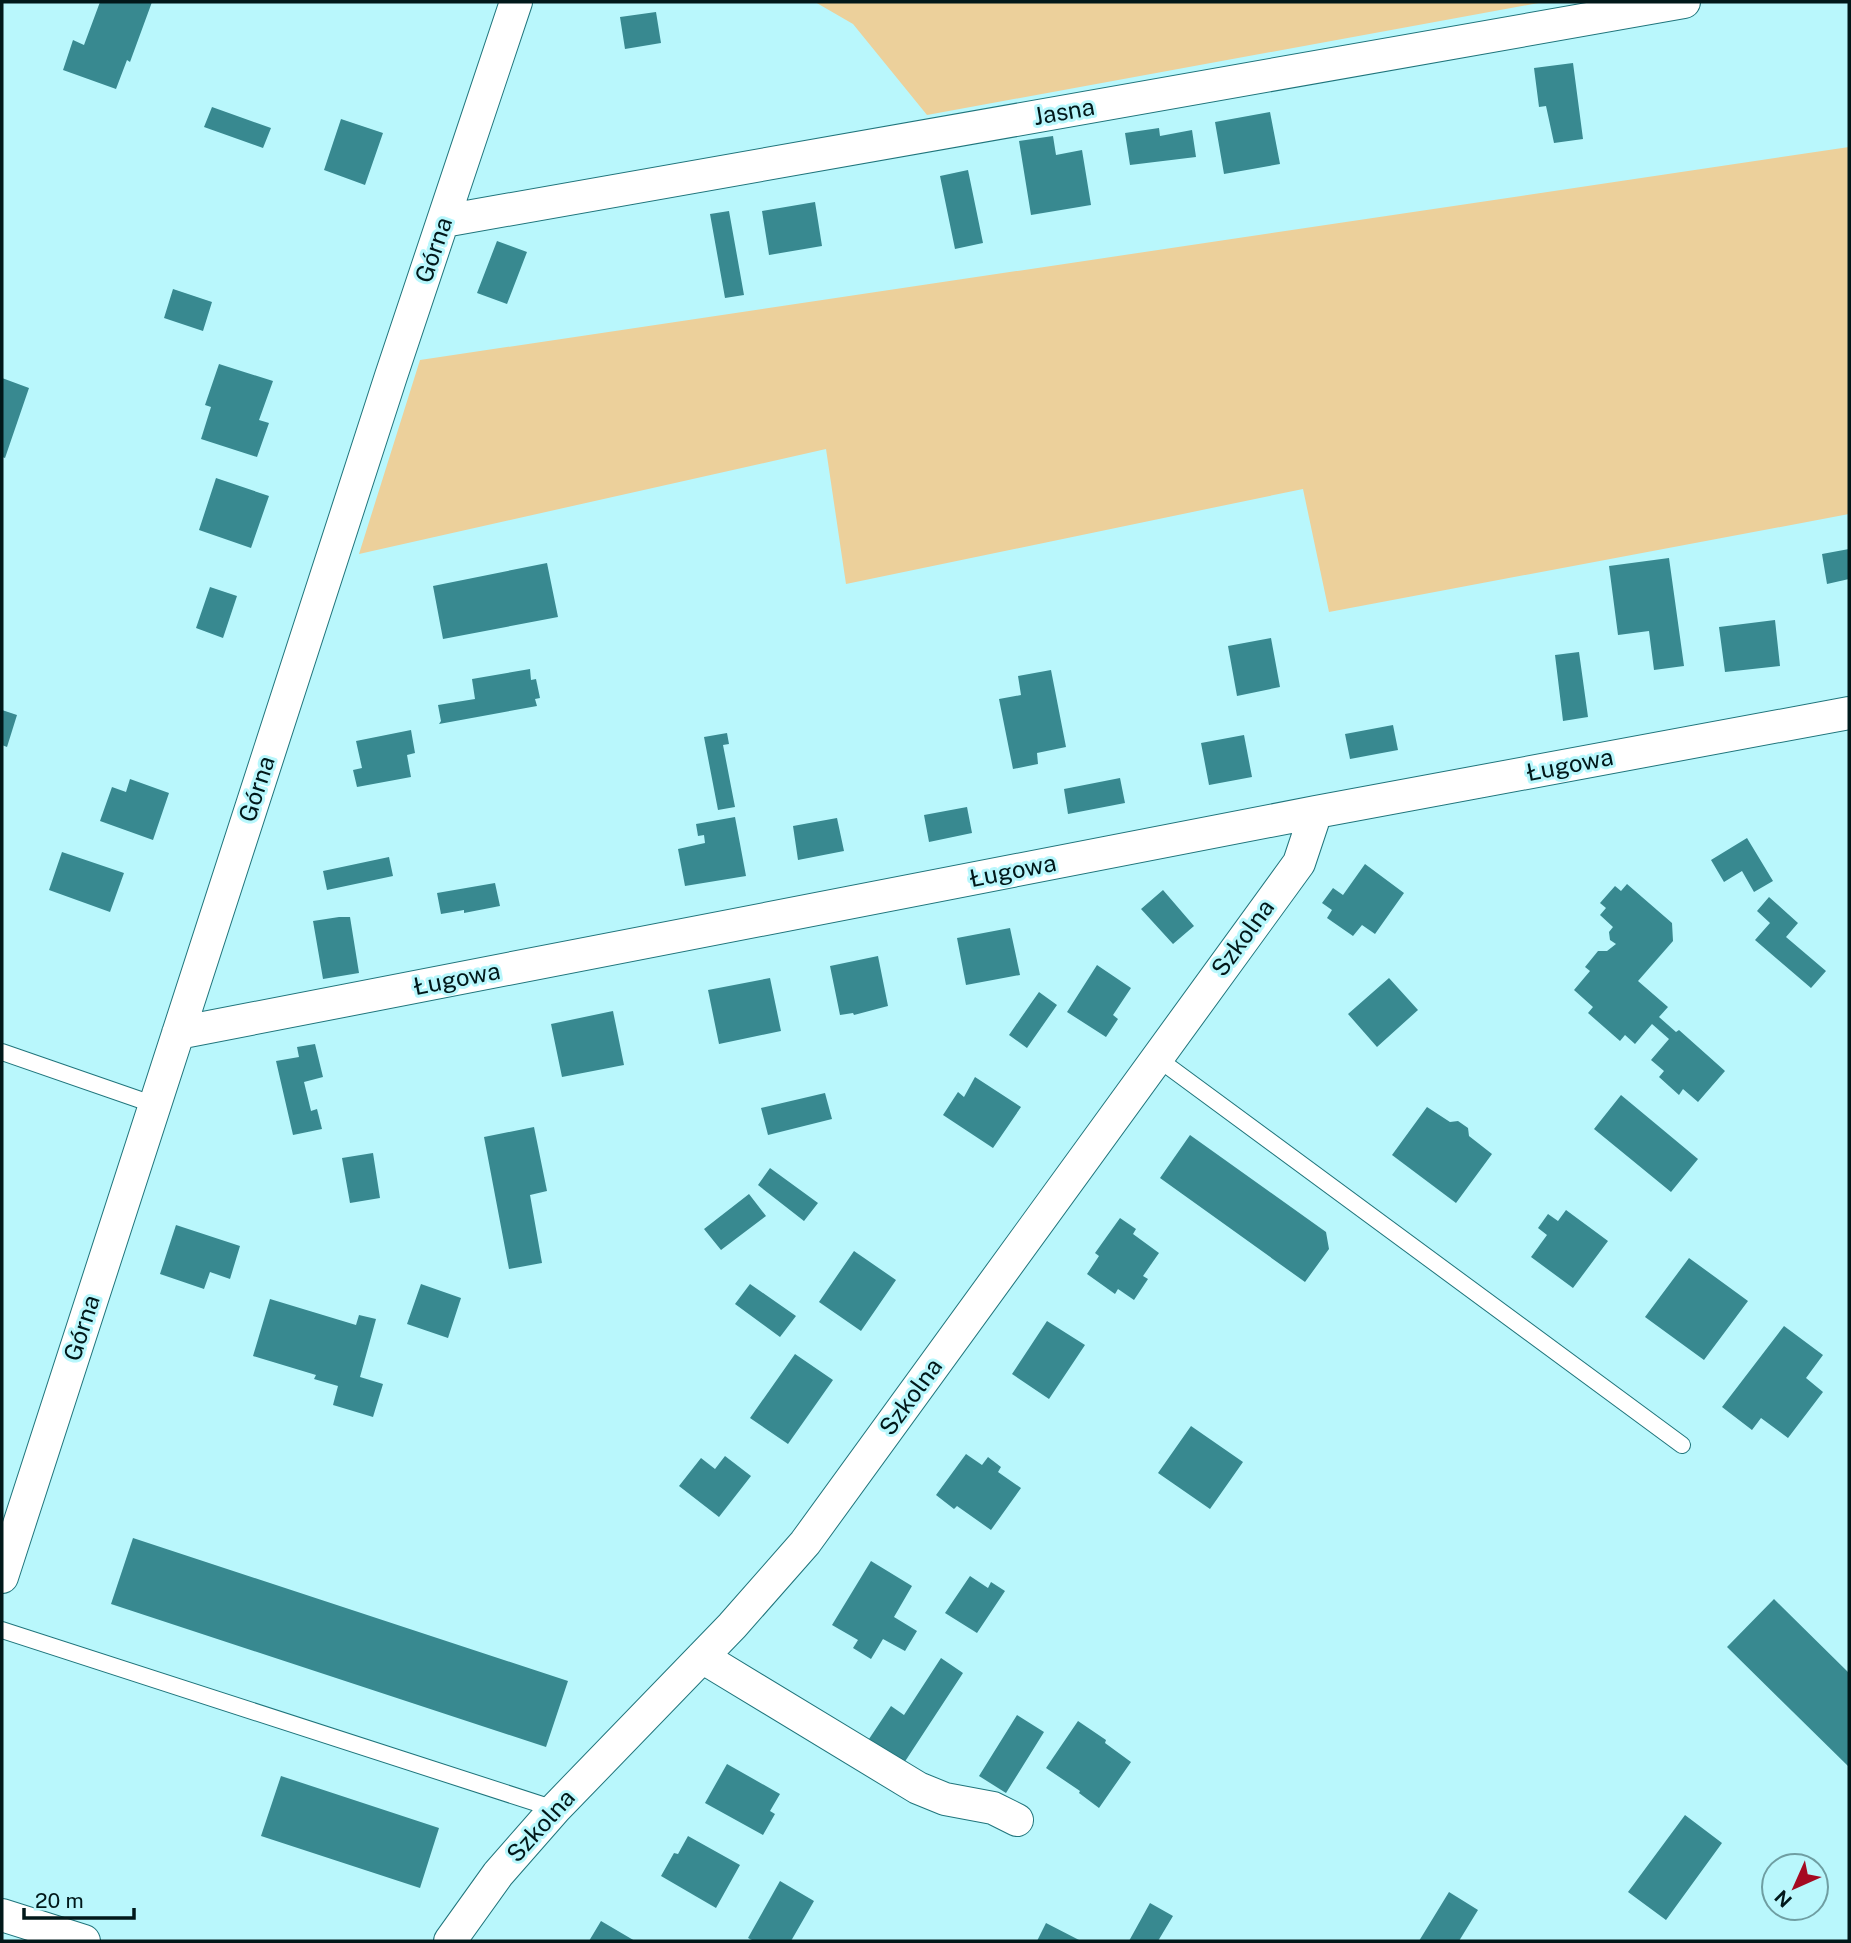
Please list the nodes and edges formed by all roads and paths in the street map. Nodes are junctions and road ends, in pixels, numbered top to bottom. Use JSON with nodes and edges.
{"nodes":[{"id":1,"x":516,"y":2,"type":"edge"},
{"id":2,"x":1684,"y":2,"type":"edge"},
{"id":3,"x":444,"y":221,"type":"junction"},
{"id":4,"x":1849,"y":713,"type":"edge"},
{"id":5,"x":1316,"y":812,"type":"junction"},
{"id":6,"x":178,"y":1033,"type":"junction"},
{"id":7,"x":2,"y":1052,"type":"edge"},
{"id":8,"x":1157,"y":1058,"type":"junction"},
{"id":9,"x":155,"y":1105,"type":"junction"},
{"id":10,"x":1682,"y":1445,"type":"dead end"},
{"id":11,"x":2,"y":1577,"type":"edge"},
{"id":12,"x":2,"y":1630,"type":"edge"},
{"id":13,"x":702,"y":1657,"type":"junction"},
{"id":14,"x":555,"y":1809,"type":"junction"},
{"id":15,"x":1017,"y":1820,"type":"dead end"},
{"id":16,"x":2,"y":1915,"type":"edge"},
{"id":17,"x":84,"y":1941,"type":"edge"},
{"id":18,"x":450,"y":1941,"type":"edge"}],
"edges":[{"from":1,"to":3,"type":"street","name":"Górna"},
{"from":2,"to":3,"type":"street","name":"Jasna"},
{"from":3,"to":6,"type":"street","name":"Górna"},
{"from":4,"to":5,"type":"street","name":"Ługowa"},
{"from":5,"to":6,"type":"street","name":"Ługowa"},
{"from":5,"to":8,"type":"street","name":"Szkolna"},
{"from":6,"to":9,"type":"street","name":"Górna"},
{"from":7,"to":9,"type":"lane"},
{"from":8,"to":10,"type":"lane"},
{"from":8,"to":13,"type":"street","name":"Szkolna"},
{"from":9,"to":11,"type":"street","name":"Górna"},
{"from":12,"to":14,"type":"lane"},
{"from":13,"to":14,"type":"street","name":"Szkolna"},
{"from":13,"to":15,"type":"street"},
{"from":14,"to":18,"type":"street","name":"Szkolna"},
{"from":16,"to":17,"type":"street"}]}
